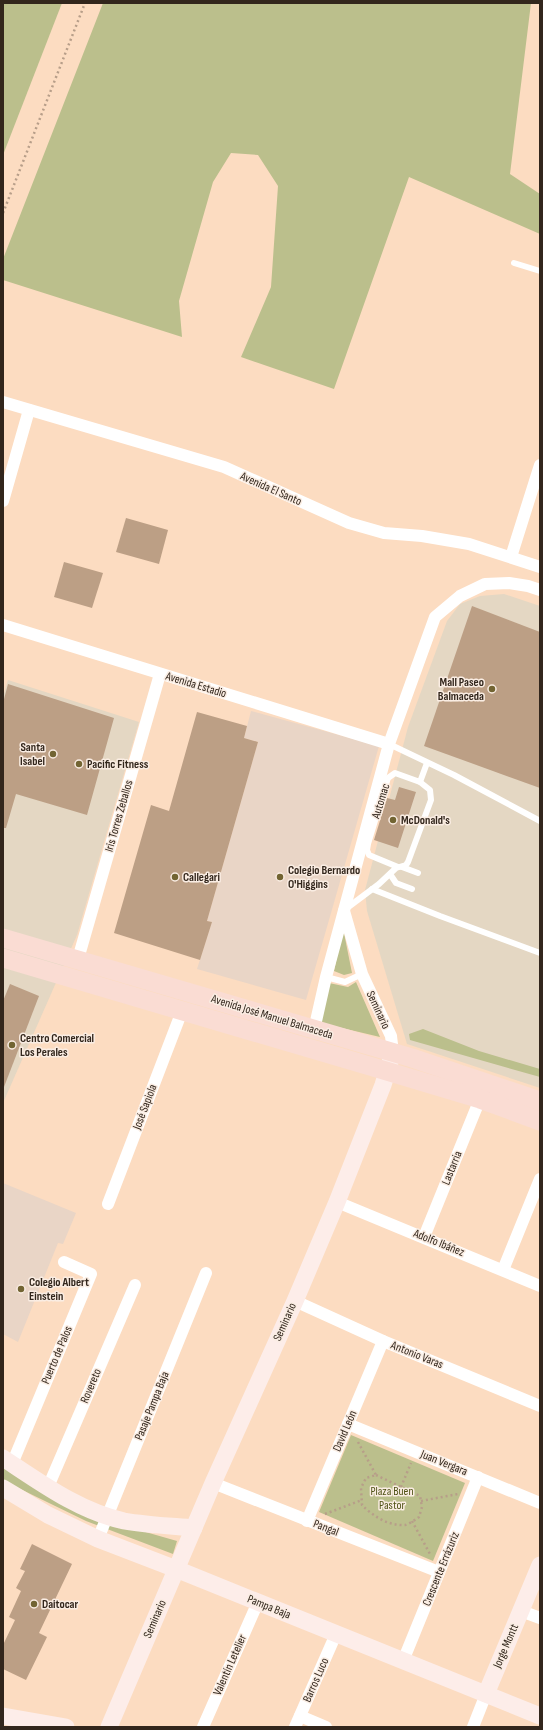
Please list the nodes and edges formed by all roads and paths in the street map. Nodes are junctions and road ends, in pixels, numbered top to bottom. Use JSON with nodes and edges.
{"nodes":[{"id":1,"x":85,"y":3,"type":"edge"},
{"id":2,"x":3,"y":213,"type":"edge"},
{"id":3,"x":514,"y":263,"type":"dead end"},
{"id":4,"x":540,"y":271,"type":"edge"},
{"id":5,"x":3,"y":402,"type":"edge"},
{"id":6,"x":29,"y":410,"type":"junction"},
{"id":7,"x":540,"y":465,"type":"edge"},
{"id":8,"x":3,"y":501,"type":"edge"},
{"id":9,"x":511,"y":557,"type":"junction"},
{"id":10,"x":540,"y":567,"type":"edge"},
{"id":11,"x":540,"y":590,"type":"edge"},
{"id":12,"x":3,"y":625,"type":"edge"},
{"id":13,"x":160,"y":674,"type":"junction"},
{"id":14,"x":389,"y":744,"type":"junction"},
{"id":15,"x":427,"y":763,"type":"junction"},
{"id":16,"x":420,"y":782,"type":"junction"},
{"id":17,"x":540,"y":821,"type":"edge"},
{"id":18,"x":400,"y":867,"type":"junction"},
{"id":19,"x":418,"y":873,"type":"dead end"},
{"id":20,"x":390,"y":874,"type":"junction"},
{"id":21,"x":372,"y":889,"type":"junction"},
{"id":22,"x":412,"y":889,"type":"dead end"},
{"id":23,"x":344,"y":910,"type":"junction"},
{"id":24,"x":3,"y":938,"type":"edge"},
{"id":25,"x":540,"y":953,"type":"edge"},
{"id":26,"x":3,"y":958,"type":"edge"},
{"id":27,"x":78,"y":959,"type":"junction"},
{"id":28,"x":362,"y":974,"type":"junction"},
{"id":29,"x":326,"y":977,"type":"junction"},
{"id":30,"x":182,"y":1011,"type":"junction"},
{"id":31,"x":314,"y":1030,"type":"junction"},
{"id":32,"x":393,"y":1053,"type":"junction"},
{"id":33,"x":389,"y":1072,"type":"junction"},
{"id":34,"x":480,"y":1099,"type":"junction"},
{"id":35,"x":540,"y":1101,"type":"edge"},
{"id":36,"x":540,"y":1121,"type":"edge"},
{"id":37,"x":540,"y":1179,"type":"edge"},
{"id":38,"x":337,"y":1202,"type":"junction"},
{"id":39,"x":108,"y":1204,"type":"dead end"},
{"id":40,"x":424,"y":1237,"type":"junction"},
{"id":41,"x":64,"y":1262,"type":"dead end"},
{"id":42,"x":503,"y":1270,"type":"junction"},
{"id":43,"x":206,"y":1273,"type":"dead end"},
{"id":44,"x":135,"y":1285,"type":"dead end"},
{"id":45,"x":540,"y":1286,"type":"edge"},
{"id":46,"x":295,"y":1301,"type":"junction"},
{"id":47,"x":383,"y":1341,"type":"junction"},
{"id":48,"x":540,"y":1406,"type":"edge"},
{"id":49,"x":348,"y":1424,"type":"junction"},
{"id":50,"x":415,"y":1451,"type":"junction"},
{"id":51,"x":8,"y":1461,"type":"edge"},
{"id":52,"x":376,"y":1475,"type":"junction"},
{"id":53,"x":478,"y":1477,"type":"junction"},
{"id":54,"x":213,"y":1482,"type":"junction"},
{"id":55,"x":48,"y":1487,"type":"junction"},
{"id":56,"x":401,"y":1487,"type":"junction"},
{"id":57,"x":3,"y":1488,"type":"edge"},
{"id":58,"x":362,"y":1500,"type":"junction"},
{"id":59,"x":421,"y":1501,"type":"junction"},
{"id":60,"x":540,"y":1503,"type":"edge"},
{"id":61,"x":107,"y":1516,"type":"junction"},
{"id":62,"x":307,"y":1520,"type":"junction"},
{"id":63,"x":412,"y":1521,"type":"junction"},
{"id":64,"x":194,"y":1528,"type":"junction"},
{"id":65,"x":98,"y":1539,"type":"junction"},
{"id":66,"x":540,"y":1565,"type":"edge"},
{"id":67,"x":176,"y":1569,"type":"junction"},
{"id":68,"x":439,"y":1572,"type":"junction"},
{"id":69,"x":258,"y":1602,"type":"junction"},
{"id":70,"x":521,"y":1611,"type":"junction"},
{"id":71,"x":540,"y":1618,"type":"edge"},
{"id":72,"x":336,"y":1634,"type":"junction"},
{"id":73,"x":404,"y":1661,"type":"junction"},
{"id":74,"x":486,"y":1694,"type":"junction"},
{"id":75,"x":540,"y":1716,"type":"edge"},
{"id":76,"x":8,"y":1720,"type":"edge"},
{"id":77,"x":297,"y":1722,"type":"edge"},
{"id":78,"x":66,"y":1727,"type":"edge"},
{"id":79,"x":109,"y":1727,"type":"edge"},
{"id":80,"x":203,"y":1727,"type":"edge"},
{"id":81,"x":326,"y":1727,"type":"edge"},
{"id":82,"x":473,"y":1727,"type":"edge"}],
"edges":[{"from":1,"to":2,"type":"path"},
{"from":3,"to":4,"type":"lane"},
{"from":5,"to":6,"type":"street","name":"Avenida El Santo"},
{"from":6,"to":8,"type":"street"},
{"from":6,"to":9,"type":"street","name":"Avenida El Santo"},
{"from":7,"to":9,"type":"street"},
{"from":9,"to":10,"type":"street","name":"Avenida El Santo"},
{"from":11,"to":14,"type":"street"},
{"from":12,"to":13,"type":"street","name":"Avenida Estadio"},
{"from":13,"to":14,"type":"street","name":"Avenida Estadio"},
{"from":13,"to":27,"type":"street","name":"Iris Torres Zeballos"},
{"from":14,"to":15,"type":"lane"},
{"from":14,"to":23,"type":"street"},
{"from":15,"to":16,"type":"lane"},
{"from":15,"to":17,"type":"lane"},
{"from":16,"to":18,"type":"lane"},
{"from":16,"to":18,"type":"lane","name":"Automac"},
{"from":18,"to":19,"type":"lane"},
{"from":18,"to":20,"type":"lane"},
{"from":20,"to":21,"type":"lane"},
{"from":20,"to":22,"type":"lane"},
{"from":21,"to":23,"type":"lane"},
{"from":21,"to":25,"type":"lane"},
{"from":23,"to":28,"type":"street","name":"Seminario"},
{"from":23,"to":29,"type":"street"},
{"from":24,"to":27,"type":"main road","name":"Avenida José Manuel Balmaceda"},
{"from":26,"to":30,"type":"main road","name":"Avenida José Manuel Balmaceda"},
{"from":27,"to":31,"type":"main road","name":"Avenida José Manuel Balmaceda"},
{"from":28,"to":29,"type":"lane"},
{"from":28,"to":32,"type":"street","name":"Seminario"},
{"from":29,"to":31,"type":"street"},
{"from":30,"to":33,"type":"main road","name":"Avenida José Manuel Balmaceda"},
{"from":30,"to":39,"type":"street","name":"José Sapiola"},
{"from":31,"to":32,"type":"main road","name":"Avenida José Manuel Balmaceda"},
{"from":32,"to":33,"type":"street","name":"Seminario"},
{"from":32,"to":35,"type":"main road","name":"Avenida José Manuel Balmaceda"},
{"from":33,"to":34,"type":"main road","name":"Avenida José Manuel Balmaceda"},
{"from":33,"to":38,"type":"street","name":"Seminario"},
{"from":34,"to":36,"type":"main road","name":"Avenida José Manuel Balmaceda"},
{"from":34,"to":40,"type":"street","name":"Lastarria"},
{"from":37,"to":42,"type":"street"},
{"from":38,"to":40,"type":"street","name":"Adolfo Ibáñez"},
{"from":38,"to":46,"type":"street","name":"Seminario"},
{"from":40,"to":42,"type":"street","name":"Adolfo Ibáñez"},
{"from":41,"to":51,"type":"street","name":"Puerto de Palos"},
{"from":42,"to":45,"type":"street","name":"Adolfo Ibáñez"},
{"from":43,"to":61,"type":"street","name":"Pasaje Pampa Baja"},
{"from":44,"to":55,"type":"street","name":"Rovereto"},
{"from":46,"to":47,"type":"street","name":"Antonio Varas"},
{"from":46,"to":54,"type":"street","name":"Seminario"},
{"from":47,"to":48,"type":"street","name":"Antonio Varas"},
{"from":47,"to":49,"type":"street","name":"David León"},
{"from":49,"to":50,"type":"street","name":"Juan Vergara"},
{"from":49,"to":52,"type":"path"},
{"from":49,"to":62,"type":"street","name":"David León"},
{"from":50,"to":53,"type":"street","name":"Juan Vergara"},
{"from":50,"to":56,"type":"path"},
{"from":51,"to":55,"type":"street"},
{"from":52,"to":56,"type":"path"},
{"from":52,"to":58,"type":"path"},
{"from":53,"to":59,"type":"path"},
{"from":53,"to":60,"type":"street","name":"Juan Vergara"},
{"from":53,"to":68,"type":"street","name":"Crescente Errázuriz"},
{"from":54,"to":62,"type":"street","name":"Pangal"},
{"from":54,"to":64,"type":"street","name":"Seminario"},
{"from":55,"to":61,"type":"street"},
{"from":56,"to":59,"type":"path"},
{"from":57,"to":65,"type":"street","name":"Pampa Baja"},
{"from":58,"to":62,"type":"path"},
{"from":58,"to":63,"type":"path"},
{"from":59,"to":63,"type":"path"},
{"from":61,"to":64,"type":"street"},
{"from":61,"to":65,"type":"street","name":"Pasaje Pampa Baja"},
{"from":62,"to":68,"type":"street","name":"Pangal"},
{"from":63,"to":68,"type":"path"},
{"from":64,"to":67,"type":"street","name":"Seminario"},
{"from":65,"to":67,"type":"street","name":"Pampa Baja"},
{"from":66,"to":70,"type":"street","name":"Jorge Montt"},
{"from":67,"to":69,"type":"street","name":"Pampa Baja"},
{"from":67,"to":79,"type":"street","name":"Seminario"},
{"from":68,"to":73,"type":"street","name":"Crescente Errázuriz"},
{"from":69,"to":72,"type":"street","name":"Pampa Baja"},
{"from":69,"to":80,"type":"street","name":"Valentín Letelier"},
{"from":70,"to":71,"type":"street"},
{"from":70,"to":74,"type":"street","name":"Jorge Montt"},
{"from":72,"to":73,"type":"street","name":"Pampa Baja"},
{"from":72,"to":77,"type":"street","name":"Barros Luco"},
{"from":73,"to":74,"type":"street","name":"Pampa Baja"},
{"from":74,"to":75,"type":"street","name":"Pampa Baja"},
{"from":74,"to":82,"type":"street","name":"Jorge Montt"},
{"from":76,"to":78,"type":"street"},
{"from":77,"to":81,"type":"street"}]}
